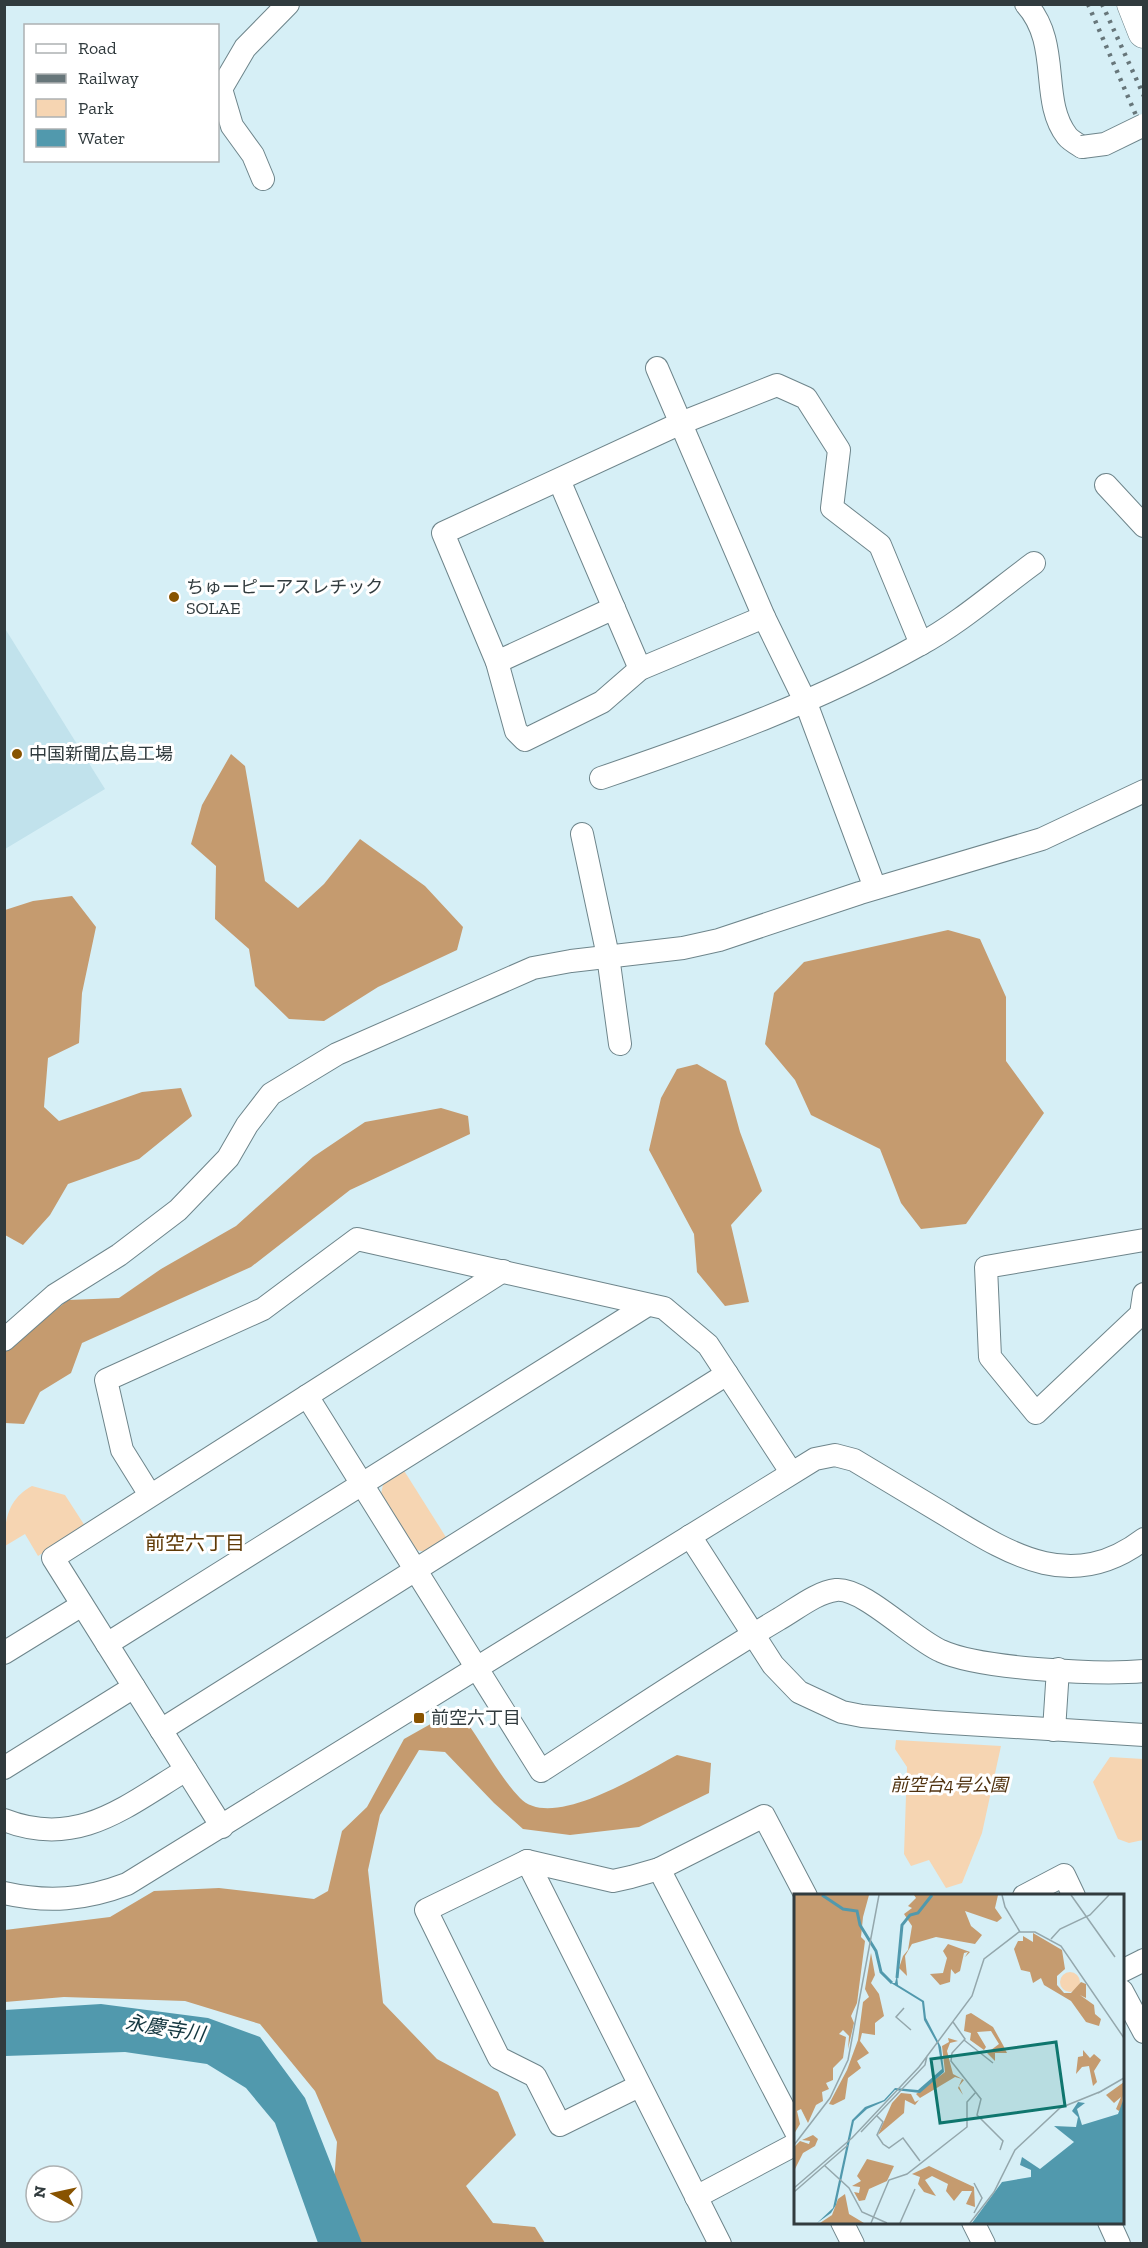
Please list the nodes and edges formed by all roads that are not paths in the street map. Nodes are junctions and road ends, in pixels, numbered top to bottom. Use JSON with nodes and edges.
{"nodes":[{"id":1,"x":288,"y":4,"type":"edge"},
{"id":2,"x":1026,"y":4,"type":"edge"},
{"id":3,"x":1133,"y":4,"type":"edge"},
{"id":4,"x":1143,"y":32,"type":"edge"},
{"id":5,"x":1143,"y":125,"type":"edge"},
{"id":6,"x":263,"y":179,"type":"dead end"},
{"id":7,"x":657,"y":368,"type":"dead end"},
{"id":8,"x":681,"y":423,"type":"junction"},
{"id":9,"x":559,"y":480,"type":"junction"},
{"id":10,"x":1106,"y":485,"type":"dead end"},
{"id":11,"x":1143,"y":526,"type":"edge"},
{"id":12,"x":1034,"y":563,"type":"dead end"},
{"id":13,"x":614,"y":608,"type":"junction"},
{"id":14,"x":764,"y":617,"type":"junction"},
{"id":15,"x":921,"y":644,"type":"junction"},
{"id":16,"x":498,"y":662,"type":"junction"},
{"id":17,"x":640,"y":669,"type":"junction"},
{"id":18,"x":806,"y":703,"type":"junction"},
{"id":19,"x":601,"y":778,"type":"dead end"},
{"id":20,"x":1143,"y":791,"type":"edge"},
{"id":21,"x":582,"y":834,"type":"dead end"},
{"id":22,"x":875,"y":888,"type":"junction"},
{"id":23,"x":608,"y":956,"type":"junction"},
{"id":24,"x":620,"y":1044,"type":"dead end"},
{"id":25,"x":1143,"y":1240,"type":"edge"},
{"id":26,"x":503,"y":1271,"type":"junction"},
{"id":27,"x":1143,"y":1294,"type":"edge"},
{"id":28,"x":646,"y":1306,"type":"junction"},
{"id":29,"x":4,"y":1340,"type":"edge"},
{"id":30,"x":727,"y":1374,"type":"junction"},
{"id":31,"x":307,"y":1396,"type":"junction"},
{"id":32,"x":791,"y":1472,"type":"junction"},
{"id":33,"x":361,"y":1483,"type":"junction"},
{"id":34,"x":150,"y":1496,"type":"junction"},
{"id":35,"x":690,"y":1536,"type":"junction"},
{"id":36,"x":1143,"y":1539,"type":"edge"},
{"id":37,"x":415,"y":1570,"type":"junction"},
{"id":38,"x":82,"y":1605,"type":"junction"},
{"id":39,"x":753,"y":1635,"type":"junction"},
{"id":40,"x":107,"y":1644,"type":"junction"},
{"id":41,"x":4,"y":1653,"type":"edge"},
{"id":42,"x":478,"y":1669,"type":"junction"},
{"id":43,"x":1058,"y":1669,"type":"junction"},
{"id":44,"x":1143,"y":1671,"type":"edge"},
{"id":45,"x":134,"y":1687,"type":"junction"},
{"id":46,"x":161,"y":1730,"type":"junction"},
{"id":47,"x":1054,"y":1730,"type":"junction"},
{"id":48,"x":1143,"y":1735,"type":"edge"},
{"id":49,"x":4,"y":1768,"type":"edge"},
{"id":50,"x":186,"y":1770,"type":"junction"},
{"id":51,"x":4,"y":1820,"type":"edge"},
{"id":52,"x":222,"y":1827,"type":"junction"},
{"id":53,"x":527,"y":1861,"type":"junction"},
{"id":54,"x":659,"y":1869,"type":"junction"},
{"id":55,"x":4,"y":1893,"type":"edge"},
{"id":56,"x":805,"y":1894,"type":"edge"},
{"id":57,"x":1028,"y":1894,"type":"edge"},
{"id":58,"x":1073,"y":1894,"type":"edge"},
{"id":59,"x":1143,"y":1960,"type":"edge"},
{"id":60,"x":1124,"y":1970,"type":"edge"},
{"id":61,"x":1124,"y":1995,"type":"edge"},
{"id":62,"x":1143,"y":2032,"type":"edge"},
{"id":63,"x":639,"y":2086,"type":"junction"},
{"id":64,"x":794,"y":2130,"type":"edge"},
{"id":65,"x":794,"y":2145,"type":"edge"},
{"id":66,"x":696,"y":2198,"type":"junction"},
{"id":67,"x":843,"y":2224,"type":"edge"},
{"id":68,"x":974,"y":2224,"type":"edge"},
{"id":69,"x":1109,"y":2224,"type":"edge"},
{"id":70,"x":720,"y":2244,"type":"edge"},
{"id":71,"x":853,"y":2244,"type":"edge"},
{"id":72,"x":984,"y":2244,"type":"edge"},
{"id":73,"x":1119,"y":2244,"type":"edge"}],
"edges":[{"from":1,"to":6,"type":"street"},
{"from":2,"to":5,"type":"street","bridge":true},
{"from":3,"to":4,"type":"highway"},
{"from":7,"to":8,"type":"street"},
{"from":8,"to":9,"type":"street"},
{"from":8,"to":14,"type":"street"},
{"from":8,"to":15,"type":"street"},
{"from":9,"to":13,"type":"street"},
{"from":9,"to":16,"type":"street"},
{"from":10,"to":11,"type":"street"},
{"from":12,"to":15,"type":"street"},
{"from":13,"to":16,"type":"street"},
{"from":13,"to":17,"type":"street"},
{"from":14,"to":17,"type":"street"},
{"from":14,"to":18,"type":"street"},
{"from":15,"to":18,"type":"street"},
{"from":16,"to":17,"type":"street"},
{"from":18,"to":19,"type":"street"},
{"from":18,"to":22,"type":"street"},
{"from":20,"to":22,"type":"street"},
{"from":21,"to":23,"type":"street"},
{"from":22,"to":23,"type":"street"},
{"from":23,"to":24,"type":"street"},
{"from":23,"to":29,"type":"street"},
{"from":25,"to":27,"type":"street"},
{"from":26,"to":28,"type":"street"},
{"from":26,"to":31,"type":"street"},
{"from":26,"to":34,"type":"street"},
{"from":28,"to":30,"type":"street"},
{"from":28,"to":33,"type":"street"},
{"from":30,"to":32,"type":"street"},
{"from":30,"to":37,"type":"street"},
{"from":31,"to":33,"type":"street"},
{"from":31,"to":34,"type":"street"},
{"from":32,"to":35,"type":"street"},
{"from":32,"to":36,"type":"street"},
{"from":33,"to":37,"type":"street"},
{"from":33,"to":40,"type":"street"},
{"from":34,"to":38,"type":"street"},
{"from":35,"to":39,"type":"street"},
{"from":35,"to":42,"type":"street"},
{"from":37,"to":42,"type":"street"},
{"from":37,"to":46,"type":"street"},
{"from":38,"to":40,"type":"street"},
{"from":38,"to":41,"type":"street"},
{"from":39,"to":42,"type":"street"},
{"from":39,"to":43,"type":"street"},
{"from":39,"to":47,"type":"street"},
{"from":40,"to":45,"type":"street"},
{"from":42,"to":52,"type":"street"},
{"from":43,"to":44,"type":"street"},
{"from":43,"to":47,"type":"street"},
{"from":45,"to":46,"type":"street"},
{"from":45,"to":49,"type":"street"},
{"from":46,"to":50,"type":"street"},
{"from":47,"to":48,"type":"street"},
{"from":50,"to":51,"type":"street"},
{"from":50,"to":52,"type":"street"},
{"from":52,"to":55,"type":"street"},
{"from":53,"to":54,"type":"street"},
{"from":53,"to":63,"type":"street"},
{"from":53,"to":63,"type":"street"},
{"from":54,"to":56,"type":"street"},
{"from":54,"to":64,"type":"street"},
{"from":57,"to":58,"type":"street"},
{"from":59,"to":60,"type":"street"},
{"from":61,"to":62,"type":"street"},
{"from":63,"to":66,"type":"street"},
{"from":65,"to":66,"type":"street"},
{"from":66,"to":70,"type":"street"},
{"from":67,"to":71,"type":"street"},
{"from":68,"to":72,"type":"street"},
{"from":69,"to":73,"type":"street"}]}
